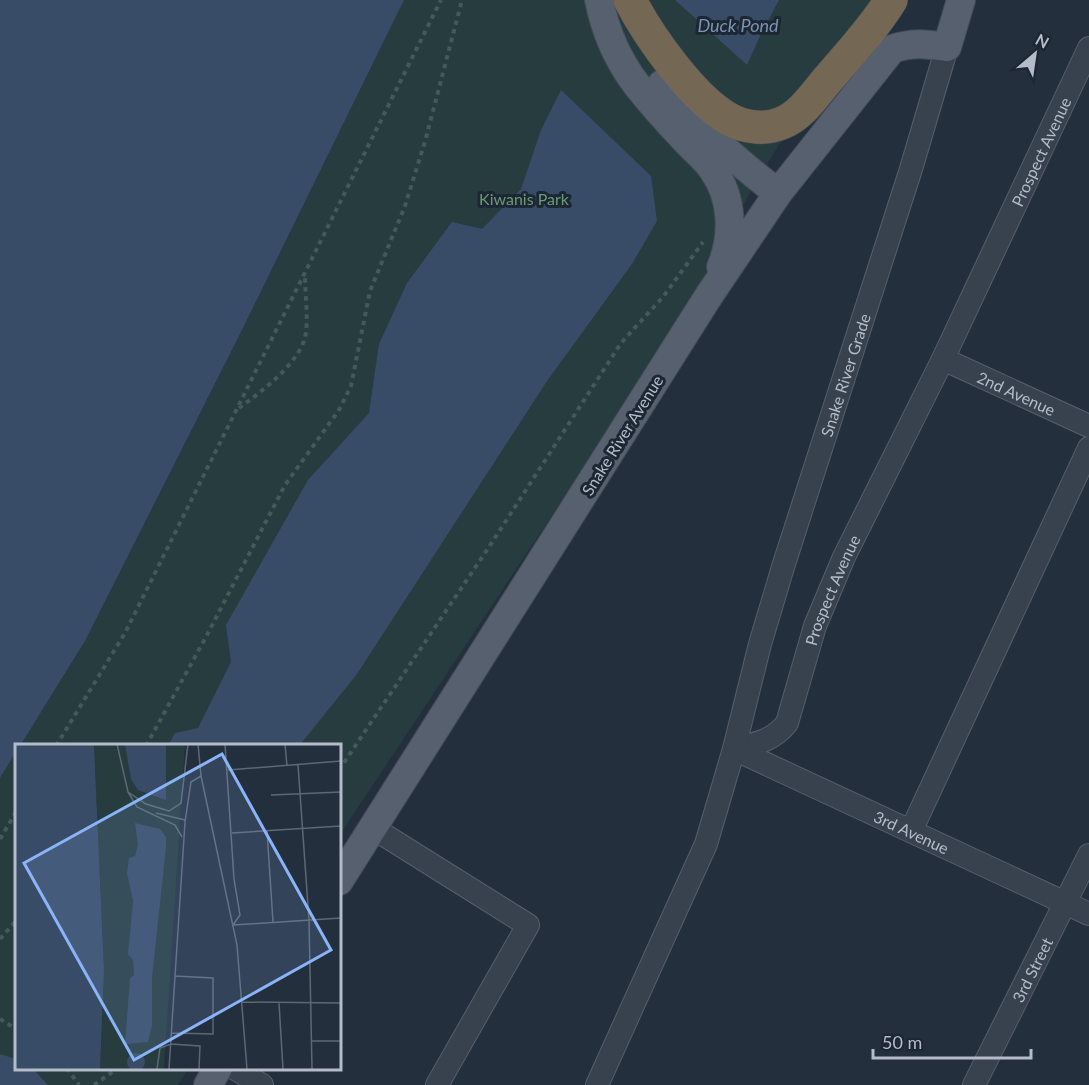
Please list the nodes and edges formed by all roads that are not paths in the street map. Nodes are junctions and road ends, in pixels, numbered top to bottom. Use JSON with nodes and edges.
{"nodes":[{"id":1,"x":599,"y":0,"type":"edge"},
{"id":2,"x":614,"y":0,"type":"edge"},
{"id":3,"x":630,"y":0,"type":"edge"},
{"id":4,"x":961,"y":0,"type":"edge"},
{"id":5,"x":883,"y":12,"type":"edge"},
{"id":6,"x":947,"y":47,"type":"junction"},
{"id":7,"x":1089,"y":48,"type":"edge"},
{"id":8,"x":1082,"y":84,"type":"edge"},
{"id":9,"x":778,"y":193,"type":"junction"},
{"id":10,"x":708,"y":297,"type":"junction"},
{"id":11,"x":943,"y":359,"type":"junction"},
{"id":12,"x":1089,"y":426,"type":"edge"},
{"id":13,"x":1089,"y":448,"type":"edge"},
{"id":14,"x":734,"y":749,"type":"junction"},
{"id":15,"x":373,"y":828,"type":"junction"},
{"id":16,"x":911,"y":831,"type":"junction"},
{"id":17,"x":1089,"y":855,"type":"edge"},
{"id":18,"x":340,"y":879,"type":"edge"},
{"id":19,"x":1066,"y":903,"type":"junction"},
{"id":20,"x":1089,"y":914,"type":"edge"},
{"id":21,"x":217,"y":1070,"type":"edge"},
{"id":22,"x":237,"y":1070,"type":"edge"},
{"id":23,"x":208,"y":1085,"type":"edge"},
{"id":24,"x":262,"y":1085,"type":"edge"},
{"id":25,"x":437,"y":1085,"type":"edge"},
{"id":26,"x":597,"y":1085,"type":"edge"},
{"id":27,"x":974,"y":1085,"type":"edge"}],
"edges":[{"from":1,"to":10,"type":"main road"},
{"from":2,"to":9,"type":"main road"},
{"from":3,"to":5,"type":"highway"},
{"from":4,"to":6,"type":"main road","name":"Snake River Grade"},
{"from":5,"to":9,"type":"main road"},
{"from":6,"to":9,"type":"main road","name":"Snake River Avenue"},
{"from":6,"to":14,"type":"street","name":"Snake River Grade"},
{"from":7,"to":8,"type":"street","name":"Prospect Avenue"},
{"from":8,"to":11,"type":"street","name":"Prospect Avenue"},
{"from":9,"to":10,"type":"main road","name":"Snake River Avenue"},
{"from":10,"to":15,"type":"main road","name":"Snake River Avenue"},
{"from":11,"to":12,"type":"street","name":"2nd Avenue"},
{"from":11,"to":14,"type":"street","name":"Prospect Avenue"},
{"from":13,"to":16,"type":"street"},
{"from":14,"to":16,"type":"street","name":"3rd Avenue"},
{"from":14,"to":26,"type":"street"},
{"from":15,"to":18,"type":"main road","name":"Snake River Avenue"},
{"from":15,"to":25,"type":"street"},
{"from":16,"to":19,"type":"street","name":"3rd Avenue"},
{"from":17,"to":19,"type":"street","name":"3rd Street"},
{"from":19,"to":20,"type":"street","name":"3rd Avenue"},
{"from":19,"to":27,"type":"street","name":"3rd Street"},
{"from":21,"to":23,"type":"main road"},
{"from":22,"to":24,"type":"street"}]}
